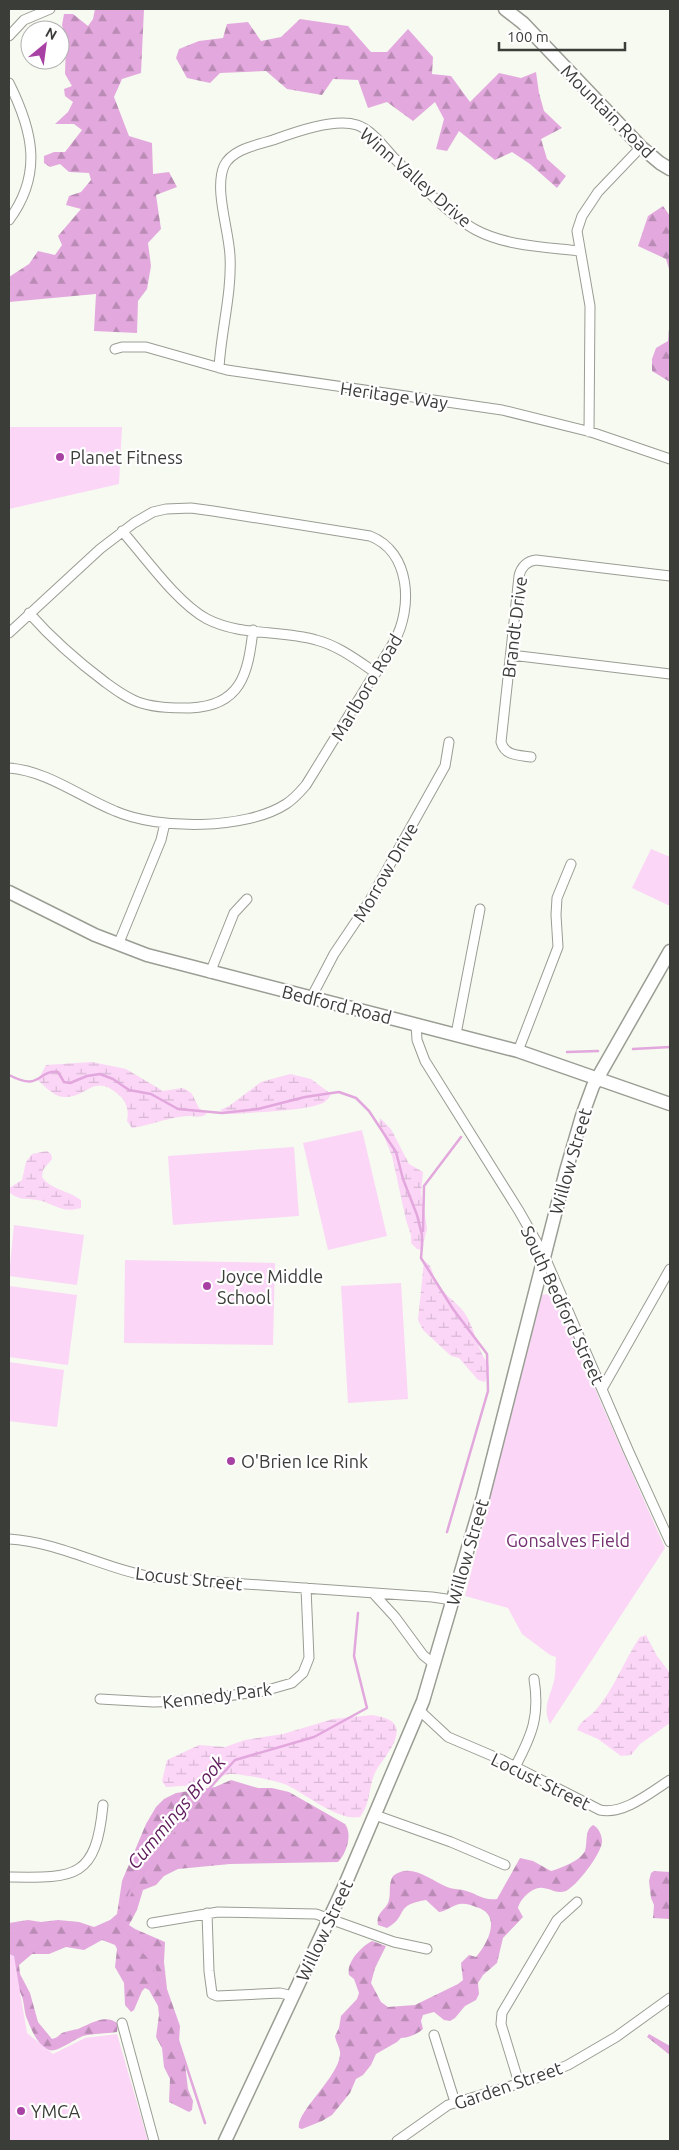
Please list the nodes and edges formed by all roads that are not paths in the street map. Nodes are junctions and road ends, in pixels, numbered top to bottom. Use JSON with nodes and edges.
{"nodes":[{"id":1,"x":50,"y":9,"type":"edge"},
{"id":2,"x":505,"y":9,"type":"edge"},
{"id":3,"x":9,"y":36,"type":"edge"},
{"id":4,"x":9,"y":83,"type":"edge"},
{"id":5,"x":641,"y":147,"type":"junction"},
{"id":6,"x":670,"y":169,"type":"edge"},
{"id":7,"x":9,"y":220,"type":"edge"},
{"id":8,"x":579,"y":251,"type":"junction"},
{"id":9,"x":115,"y":349,"type":"dead end"},
{"id":10,"x":219,"y":368,"type":"junction"},
{"id":11,"x":589,"y":432,"type":"junction"},
{"id":12,"x":670,"y":459,"type":"edge"},
{"id":13,"x":122,"y":531,"type":"junction"},
{"id":14,"x":670,"y":576,"type":"edge"},
{"id":15,"x":30,"y":613,"type":"junction"},
{"id":16,"x":253,"y":630,"type":"junction"},
{"id":17,"x":9,"y":633,"type":"edge"},
{"id":18,"x":510,"y":655,"type":"junction"},
{"id":19,"x":376,"y":673,"type":"junction"},
{"id":20,"x":670,"y":674,"type":"edge"},
{"id":21,"x":449,"y":742,"type":"dead end"},
{"id":22,"x":531,"y":757,"type":"dead end"},
{"id":23,"x":9,"y":768,"type":"edge"},
{"id":24,"x":164,"y":823,"type":"junction"},
{"id":25,"x":571,"y":864,"type":"dead end"},
{"id":26,"x":9,"y":892,"type":"edge"},
{"id":27,"x":247,"y":899,"type":"dead end"},
{"id":28,"x":480,"y":910,"type":"dead end"},
{"id":29,"x":118,"y":944,"type":"junction"},
{"id":30,"x":670,"y":952,"type":"edge"},
{"id":31,"x":210,"y":973,"type":"junction"},
{"id":32,"x":312,"y":998,"type":"junction"},
{"id":33,"x":416,"y":1024,"type":"junction"},
{"id":34,"x":456,"y":1034,"type":"junction"},
{"id":35,"x":518,"y":1051,"type":"junction"},
{"id":36,"x":597,"y":1079,"type":"junction"},
{"id":37,"x":670,"y":1104,"type":"edge"},
{"id":38,"x":544,"y":1255,"type":"junction"},
{"id":39,"x":670,"y":1269,"type":"edge"},
{"id":40,"x":602,"y":1389,"type":"junction"},
{"id":41,"x":9,"y":1539,"type":"edge"},
{"id":42,"x":670,"y":1542,"type":"edge"},
{"id":43,"x":306,"y":1588,"type":"junction"},
{"id":44,"x":373,"y":1593,"type":"junction"},
{"id":45,"x":453,"y":1600,"type":"junction"},
{"id":46,"x":434,"y":1664,"type":"junction"},
{"id":47,"x":534,"y":1679,"type":"dead end"},
{"id":48,"x":100,"y":1699,"type":"dead end"},
{"id":49,"x":419,"y":1710,"type":"junction"},
{"id":50,"x":515,"y":1767,"type":"junction"},
{"id":51,"x":670,"y":1780,"type":"edge"},
{"id":52,"x":103,"y":1805,"type":"dead end"},
{"id":53,"x":375,"y":1814,"type":"junction"},
{"id":54,"x":505,"y":1865,"type":"dead end"},
{"id":55,"x":9,"y":1877,"type":"edge"},
{"id":56,"x":577,"y":1902,"type":"dead end"},
{"id":57,"x":207,"y":1913,"type":"junction"},
{"id":58,"x":330,"y":1918,"type":"junction"},
{"id":59,"x":152,"y":1923,"type":"dead end"},
{"id":60,"x":427,"y":1949,"type":"dead end"},
{"id":61,"x":293,"y":1996,"type":"junction"},
{"id":62,"x":670,"y":1998,"type":"edge"},
{"id":63,"x":122,"y":2022,"type":"dead end"},
{"id":64,"x":434,"y":2035,"type":"dead end"},
{"id":65,"x":519,"y":2083,"type":"junction"},
{"id":66,"x":455,"y":2102,"type":"junction"},
{"id":67,"x":154,"y":2141,"type":"edge"},
{"id":68,"x":225,"y":2141,"type":"edge"},
{"id":69,"x":398,"y":2141,"type":"edge"}],
"edges":[{"from":1,"to":3,"type":"street"},
{"from":2,"to":5,"type":"street","name":"Mountain Road"},
{"from":4,"to":7,"type":"street"},
{"from":5,"to":6,"type":"street","name":"Mountain Road"},
{"from":5,"to":8,"type":"street"},
{"from":8,"to":10,"type":"street","name":"Winn Valley Drive"},
{"from":8,"to":11,"type":"street"},
{"from":9,"to":10,"type":"street","name":"Heritage Way"},
{"from":10,"to":11,"type":"street","name":"Heritage Way"},
{"from":11,"to":12,"type":"street","name":"Heritage Way"},
{"from":13,"to":15,"type":"street","name":"Marlboro Road"},
{"from":13,"to":16,"type":"street"},
{"from":13,"to":19,"type":"street","name":"Marlboro Road"},
{"from":14,"to":18,"type":"street","name":"Brandt Drive"},
{"from":15,"to":16,"type":"street"},
{"from":15,"to":17,"type":"street","name":"Marlboro Road"},
{"from":16,"to":19,"type":"street"},
{"from":18,"to":20,"type":"street"},
{"from":18,"to":22,"type":"street","name":"Brandt Drive"},
{"from":19,"to":24,"type":"street","name":"Marlboro Road"},
{"from":21,"to":32,"type":"street","name":"Morrow Drive"},
{"from":23,"to":24,"type":"street","name":"Marlboro Road"},
{"from":24,"to":29,"type":"street"},
{"from":25,"to":35,"type":"street"},
{"from":26,"to":29,"type":"street","name":"Bedford Road"},
{"from":27,"to":31,"type":"street"},
{"from":28,"to":34,"type":"street"},
{"from":29,"to":31,"type":"street","name":"Bedford Road"},
{"from":30,"to":36,"type":"street","name":"Willow Street"},
{"from":31,"to":32,"type":"street","name":"Bedford Road"},
{"from":32,"to":33,"type":"street","name":"Bedford Road"},
{"from":33,"to":34,"type":"street","name":"Bedford Road"},
{"from":33,"to":38,"type":"street","name":"South Bedford Street"},
{"from":34,"to":35,"type":"street","name":"Bedford Road"},
{"from":35,"to":36,"type":"street","name":"Bedford Road"},
{"from":36,"to":37,"type":"street","name":"Bedford Road"},
{"from":36,"to":38,"type":"street","name":"Willow Street"},
{"from":38,"to":40,"type":"street","name":"South Bedford Street"},
{"from":38,"to":45,"type":"street","name":"Willow Street"},
{"from":39,"to":40,"type":"street"},
{"from":40,"to":42,"type":"street","name":"South Bedford Street"},
{"from":41,"to":43,"type":"street","name":"Locust Street"},
{"from":43,"to":44,"type":"street","name":"Locust Street"},
{"from":43,"to":48,"type":"street","name":"Kennedy Park"},
{"from":44,"to":45,"type":"street","name":"Locust Street"},
{"from":44,"to":46,"type":"street"},
{"from":45,"to":46,"type":"street","name":"Willow Street"},
{"from":46,"to":49,"type":"street","name":"Willow Street"},
{"from":47,"to":50,"type":"street"},
{"from":49,"to":50,"type":"street","name":"Locust Street"},
{"from":49,"to":53,"type":"street","name":"Willow Street"},
{"from":50,"to":51,"type":"street","name":"Locust Street"},
{"from":52,"to":55,"type":"street"},
{"from":53,"to":54,"type":"street"},
{"from":53,"to":58,"type":"street","name":"Willow Street"},
{"from":56,"to":65,"type":"street"},
{"from":57,"to":58,"type":"street"},
{"from":57,"to":59,"type":"street"},
{"from":57,"to":61,"type":"street"},
{"from":58,"to":60,"type":"street"},
{"from":58,"to":61,"type":"street","name":"Willow Street"},
{"from":61,"to":68,"type":"street","name":"Willow Street"},
{"from":62,"to":65,"type":"street","name":"Garden Street"},
{"from":63,"to":67,"type":"street"},
{"from":64,"to":66,"type":"street"},
{"from":65,"to":66,"type":"street","name":"Garden Street"},
{"from":66,"to":69,"type":"street","name":"Garden Street"}]}
